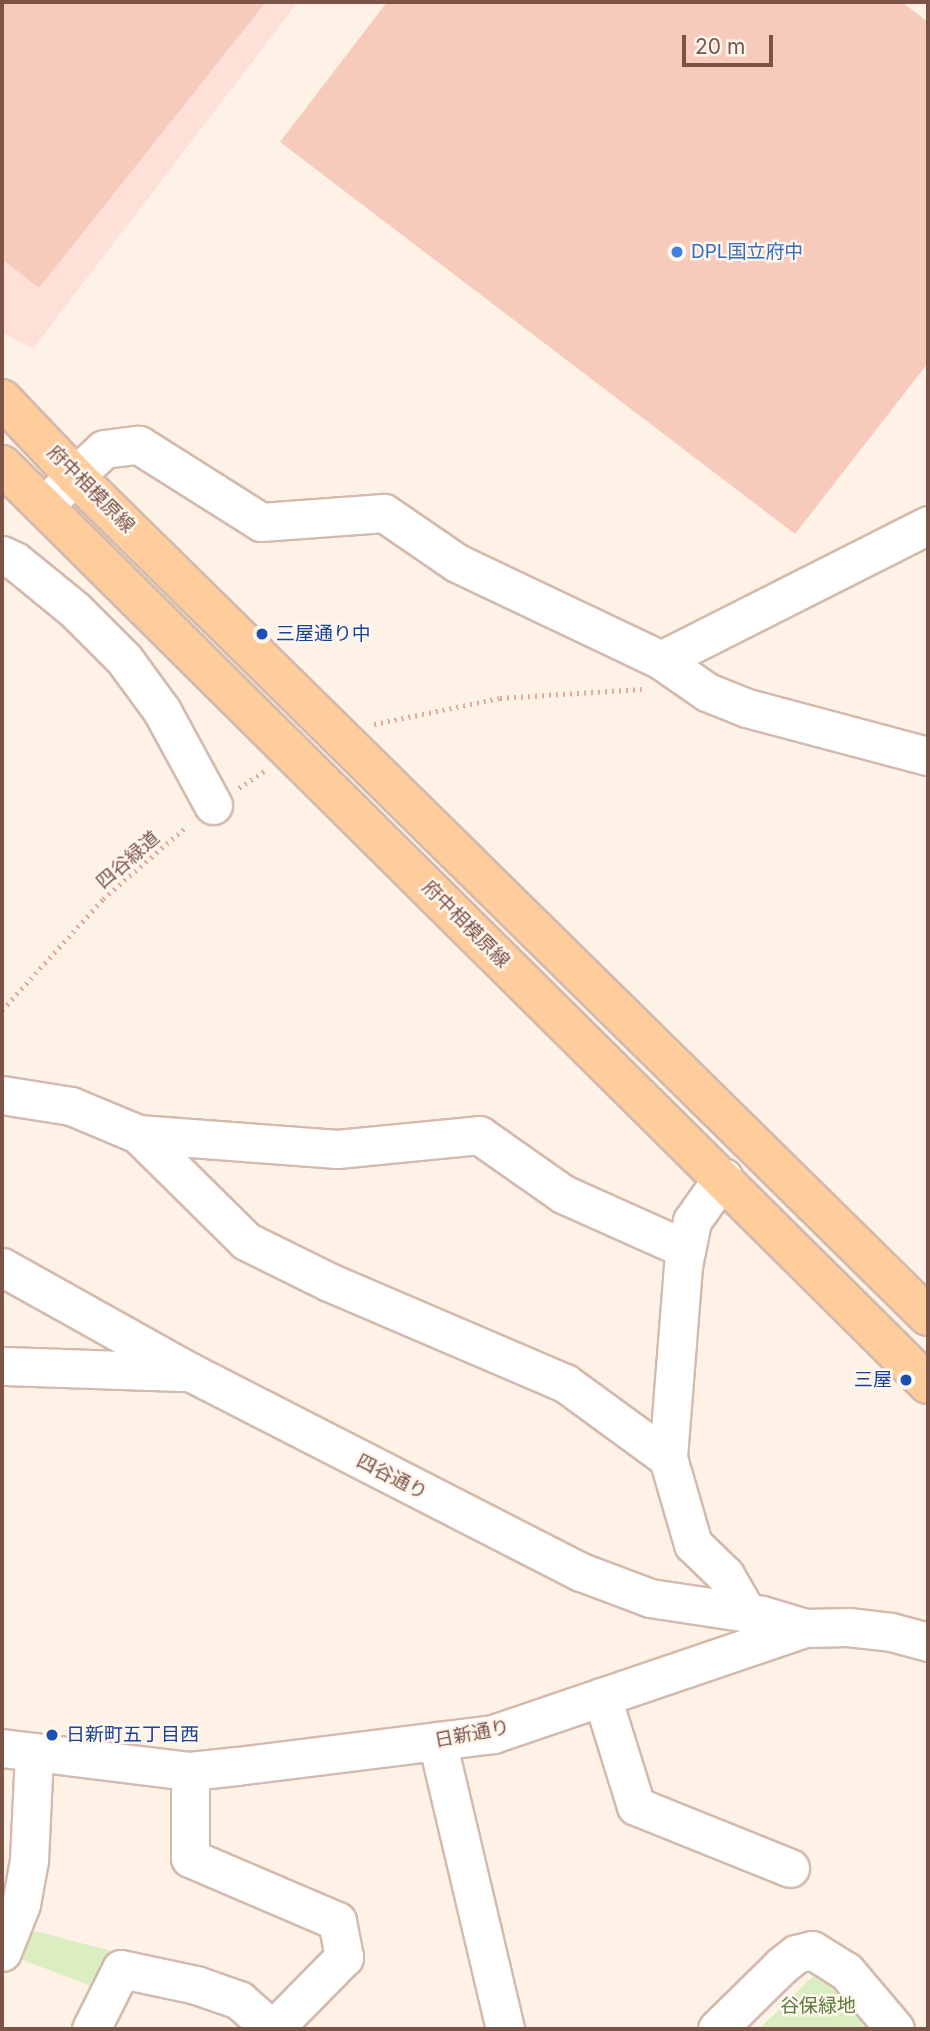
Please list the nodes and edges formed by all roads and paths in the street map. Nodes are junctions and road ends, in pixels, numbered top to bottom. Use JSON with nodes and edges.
{"nodes":[{"id":1,"x":2,"y":399,"type":"edge"},
{"id":2,"x":2,"y":465,"type":"edge"},
{"id":3,"x":76,"y":477,"type":"junction"},
{"id":4,"x":43,"y":506,"type":"junction"},
{"id":5,"x":928,"y":525,"type":"edge"},
{"id":6,"x":2,"y":555,"type":"edge"},
{"id":7,"x":655,"y":674,"type":"junction"},
{"id":8,"x":342,"y":738,"type":"junction"},
{"id":9,"x":292,"y":754,"type":"junction"},
{"id":10,"x":928,"y":756,"type":"edge"},
{"id":11,"x":213,"y":804,"type":"junction"},
{"id":12,"x":2,"y":1010,"type":"edge"},
{"id":13,"x":2,"y":1095,"type":"edge"},
{"id":14,"x":138,"y":1134,"type":"junction"},
{"id":15,"x":723,"y":1177,"type":"junction"},
{"id":16,"x":686,"y":1249,"type":"junction"},
{"id":17,"x":2,"y":1267,"type":"edge"},
{"id":18,"x":928,"y":1316,"type":"edge"},
{"id":19,"x":2,"y":1366,"type":"edge"},
{"id":20,"x":190,"y":1372,"type":"junction"},
{"id":21,"x":928,"y":1384,"type":"edge"},
{"id":22,"x":668,"y":1458,"type":"junction"},
{"id":23,"x":747,"y":1613,"type":"junction"},
{"id":24,"x":805,"y":1628,"type":"junction"},
{"id":25,"x":928,"y":1642,"type":"edge"},
{"id":26,"x":602,"y":1697,"type":"junction"},
{"id":27,"x":437,"y":1741,"type":"junction"},
{"id":28,"x":18,"y":1750,"type":"edge"},
{"id":29,"x":190,"y":1771,"type":"junction"},
{"id":30,"x":790,"y":1868,"type":"dead end"},
{"id":31,"x":2,"y":1952,"type":"edge"},
{"id":32,"x":91,"y":2029,"type":"edge"},
{"id":33,"x":273,"y":2029,"type":"edge"},
{"id":34,"x":505,"y":2029,"type":"edge"},
{"id":35,"x":717,"y":2029,"type":"edge"},
{"id":36,"x":895,"y":2029,"type":"edge"}],
"edges":[{"from":1,"to":3,"type":"main road","name":"府中相模原線"},
{"from":2,"to":4,"type":"main road","name":"府中相模原線"},
{"from":3,"to":4,"type":"street"},
{"from":3,"to":7,"type":"street"},
{"from":3,"to":8,"type":"main road","name":"府中相模原線"},
{"from":4,"to":9,"type":"main road","name":"府中相模原線"},
{"from":5,"to":7,"type":"street"},
{"from":6,"to":11,"type":"street"},
{"from":7,"to":8,"type":"path"},
{"from":7,"to":10,"type":"street"},
{"from":8,"to":18,"type":"main road","name":"府中相模原線"},
{"from":9,"to":11,"type":"path","name":"四谷緑道"},
{"from":9,"to":15,"type":"main road","name":"府中相模原線"},
{"from":11,"to":12,"type":"path","name":"四谷緑道"},
{"from":13,"to":14,"type":"street"},
{"from":14,"to":16,"type":"street"},
{"from":14,"to":22,"type":"street"},
{"from":15,"to":16,"type":"street"},
{"from":15,"to":21,"type":"main road","name":"府中相模原線"},
{"from":16,"to":22,"type":"street"},
{"from":17,"to":20,"type":"street","name":"四谷通り"},
{"from":19,"to":20,"type":"street"},
{"from":20,"to":23,"type":"street","name":"四谷通り"},
{"from":22,"to":23,"type":"street"},
{"from":23,"to":24,"type":"street","name":"四谷通り"},
{"from":24,"to":25,"type":"street","name":"日新通り"},
{"from":24,"to":26,"type":"street","name":"日新通り"},
{"from":26,"to":27,"type":"street","name":"日新通り"},
{"from":26,"to":30,"type":"street"},
{"from":27,"to":29,"type":"street","name":"日新通り"},
{"from":27,"to":34,"type":"street"},
{"from":28,"to":29,"type":"street","name":"日新通り"},
{"from":28,"to":31,"type":"street"},
{"from":29,"to":33,"type":"street"},
{"from":32,"to":33,"type":"street"},
{"from":35,"to":36,"type":"street"}]}
